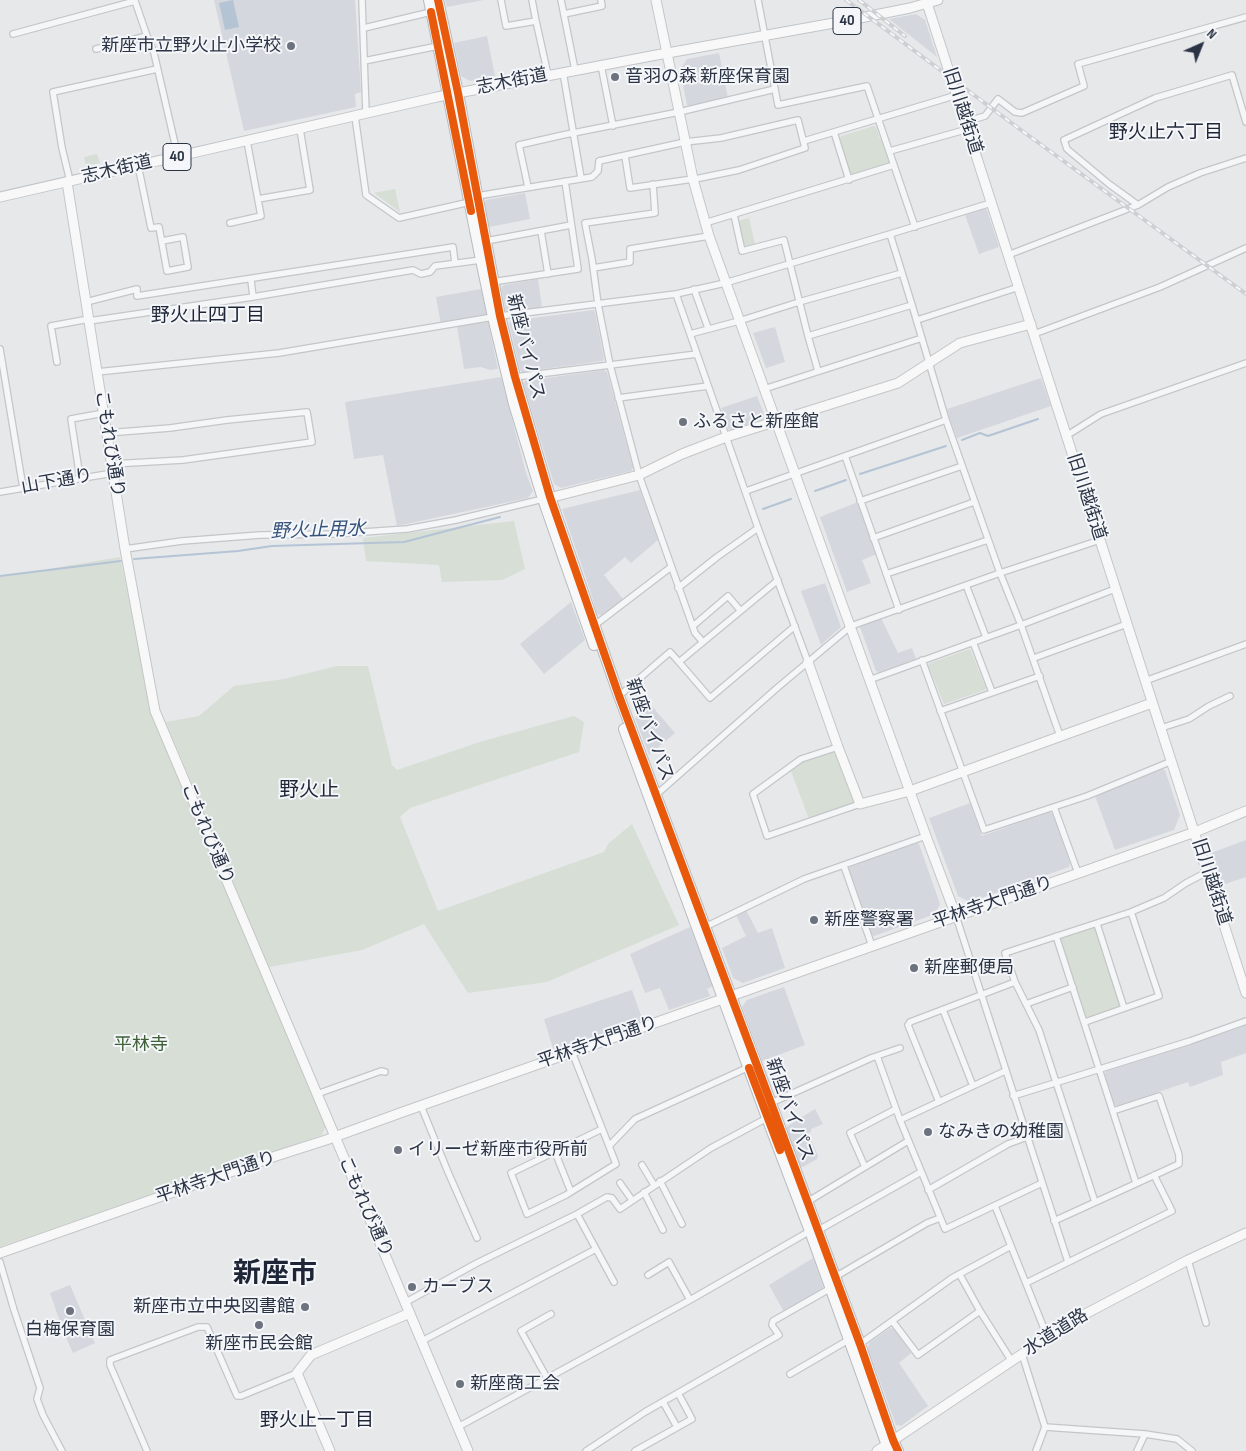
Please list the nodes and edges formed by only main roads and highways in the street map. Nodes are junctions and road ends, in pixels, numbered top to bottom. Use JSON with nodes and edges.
{"nodes":[{"id":1,"x":429,"y":0,"type":"edge"},
{"id":2,"x":438,"y":0,"type":"edge"},
{"id":3,"x":453,"y":94,"type":"junction"},
{"id":4,"x":474,"y":199,"type":"junction"},
{"id":5,"x":490,"y":282,"type":"junction"},
{"id":6,"x":497,"y":317,"type":"junction"},
{"id":7,"x":546,"y":498,"type":"junction"},
{"id":8,"x":727,"y":997,"type":"junction"},
{"id":9,"x":814,"y":1231,"type":"junction"},
{"id":10,"x":890,"y":1445,"type":"edge"},
{"id":11,"x":898,"y":1451,"type":"edge"}],
"edges":[{"from":1,"to":3,"type":"highway","name":"新座バイパス"},
{"from":2,"to":3,"type":"highway","name":"新座バイパス"},
{"from":3,"to":4,"type":"highway","name":"新座バイパス"},
{"from":4,"to":5,"type":"highway","name":"新座バイパス"},
{"from":4,"to":5,"type":"highway","name":"新座バイパス"},
{"from":5,"to":6,"type":"highway","name":"新座バイパス"},
{"from":6,"to":7,"type":"highway","name":"新座バイパス"},
{"from":6,"to":7,"type":"highway","name":"新座バイパス"},
{"from":7,"to":8,"type":"highway","name":"新座バイパス"},
{"from":7,"to":8,"type":"highway","name":"新座バイパス"},
{"from":8,"to":9,"type":"highway","name":"新座バイパス"},
{"from":8,"to":9,"type":"highway","name":"新座バイパス"},
{"from":9,"to":10,"type":"highway","name":"新座バイパス"},
{"from":9,"to":10,"type":"highway","name":"新座バイパス"},
{"from":10,"to":11,"type":"highway","name":"新座バイパス"}]}
